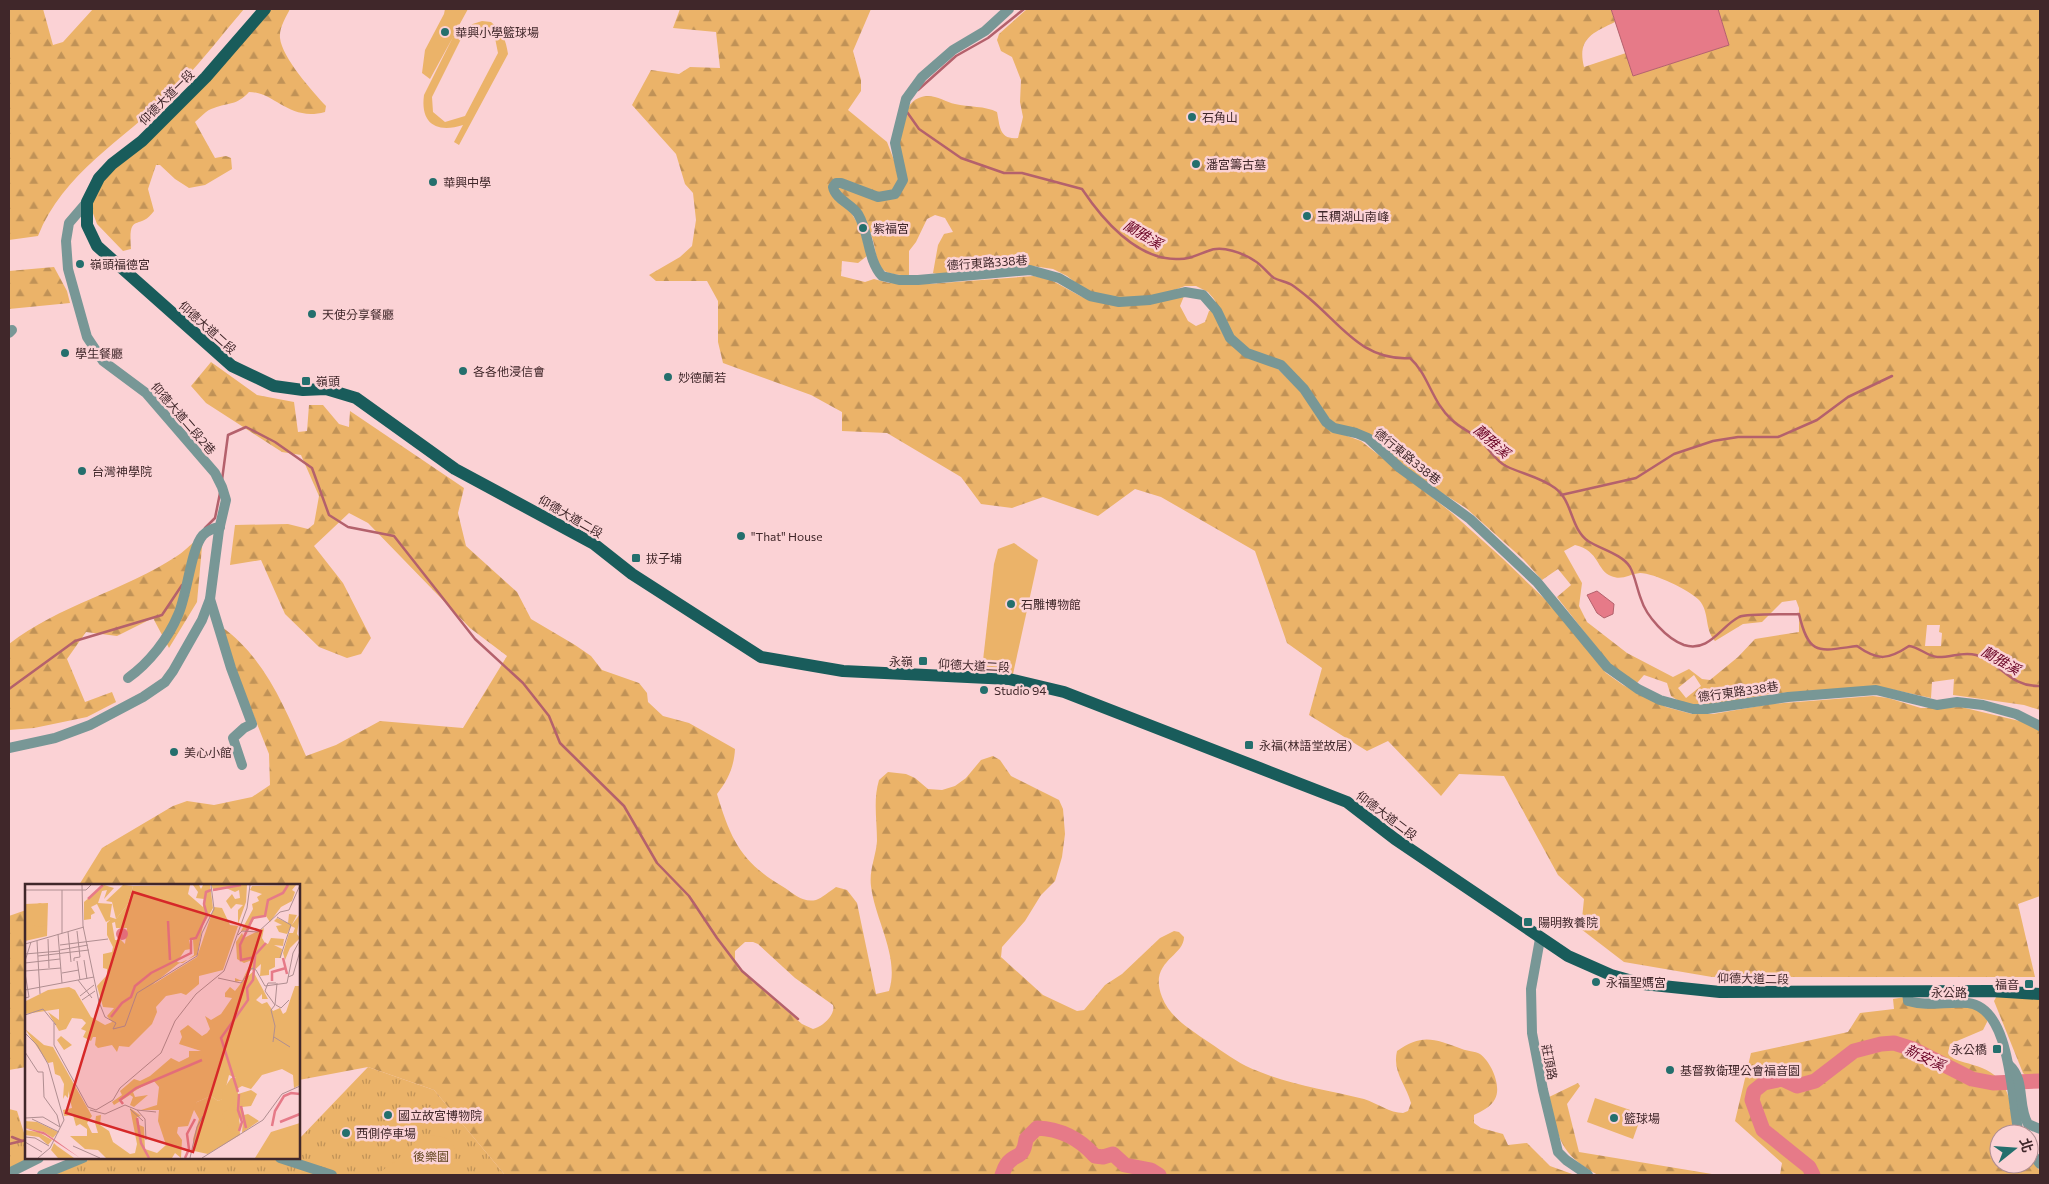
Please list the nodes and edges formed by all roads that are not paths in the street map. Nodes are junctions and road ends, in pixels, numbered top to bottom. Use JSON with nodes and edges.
{"nodes":[{"id":1,"x":265,"y":9,"type":"edge"},
{"id":2,"x":1009,"y":9,"type":"edge"},
{"id":3,"x":87,"y":202,"type":"junction"},
{"id":4,"x":220,"y":527,"type":"junction"},
{"id":5,"x":210,"y":600,"type":"junction"},
{"id":6,"x":128,"y":678,"type":"dead end"},
{"id":7,"x":2040,"y":726,"type":"edge"},
{"id":8,"x":9,"y":748,"type":"edge"},
{"id":9,"x":242,"y":766,"type":"dead end"},
{"id":10,"x":1540,"y":939,"type":"junction"},
{"id":11,"x":1907,"y":992,"type":"junction"},
{"id":12,"x":2040,"y":994,"type":"edge"},
{"id":13,"x":2016,"y":1091,"type":"junction"},
{"id":14,"x":2018,"y":1124,"type":"edge"},
{"id":15,"x":2040,"y":1129,"type":"edge"},
{"id":16,"x":37,"y":1159,"type":"edge"},
{"id":17,"x":81,"y":1159,"type":"edge"},
{"id":18,"x":283,"y":1159,"type":"edge"},
{"id":19,"x":9,"y":1173,"type":"edge"},
{"id":20,"x":42,"y":1175,"type":"edge"},
{"id":21,"x":332,"y":1175,"type":"edge"},
{"id":22,"x":1588,"y":1175,"type":"edge"}],
"edges":[{"from":1,"to":3,"type":"main road","name":"仰德大道一段"},
{"from":2,"to":7,"type":"street","name":"德行東路338巷"},
{"from":3,"to":4,"type":"street","name":"仰德大道二段2巷"},
{"from":3,"to":10,"type":"main road","name":"仰德大道二段"},
{"from":4,"to":5,"type":"street"},
{"from":4,"to":6,"type":"street"},
{"from":5,"to":8,"type":"street"},
{"from":5,"to":9,"type":"street"},
{"from":10,"to":11,"type":"main road","name":"仰德大道二段"},
{"from":10,"to":22,"type":"street","name":"莊頂路"},
{"from":11,"to":12,"type":"main road","name":"仰德大道二段"},
{"from":11,"to":13,"type":"street","name":"永公路"},
{"from":13,"to":14,"type":"street"},
{"from":13,"to":15,"type":"street"},
{"from":16,"to":19,"type":"street"},
{"from":17,"to":20,"type":"street"},
{"from":18,"to":21,"type":"street"}]}
